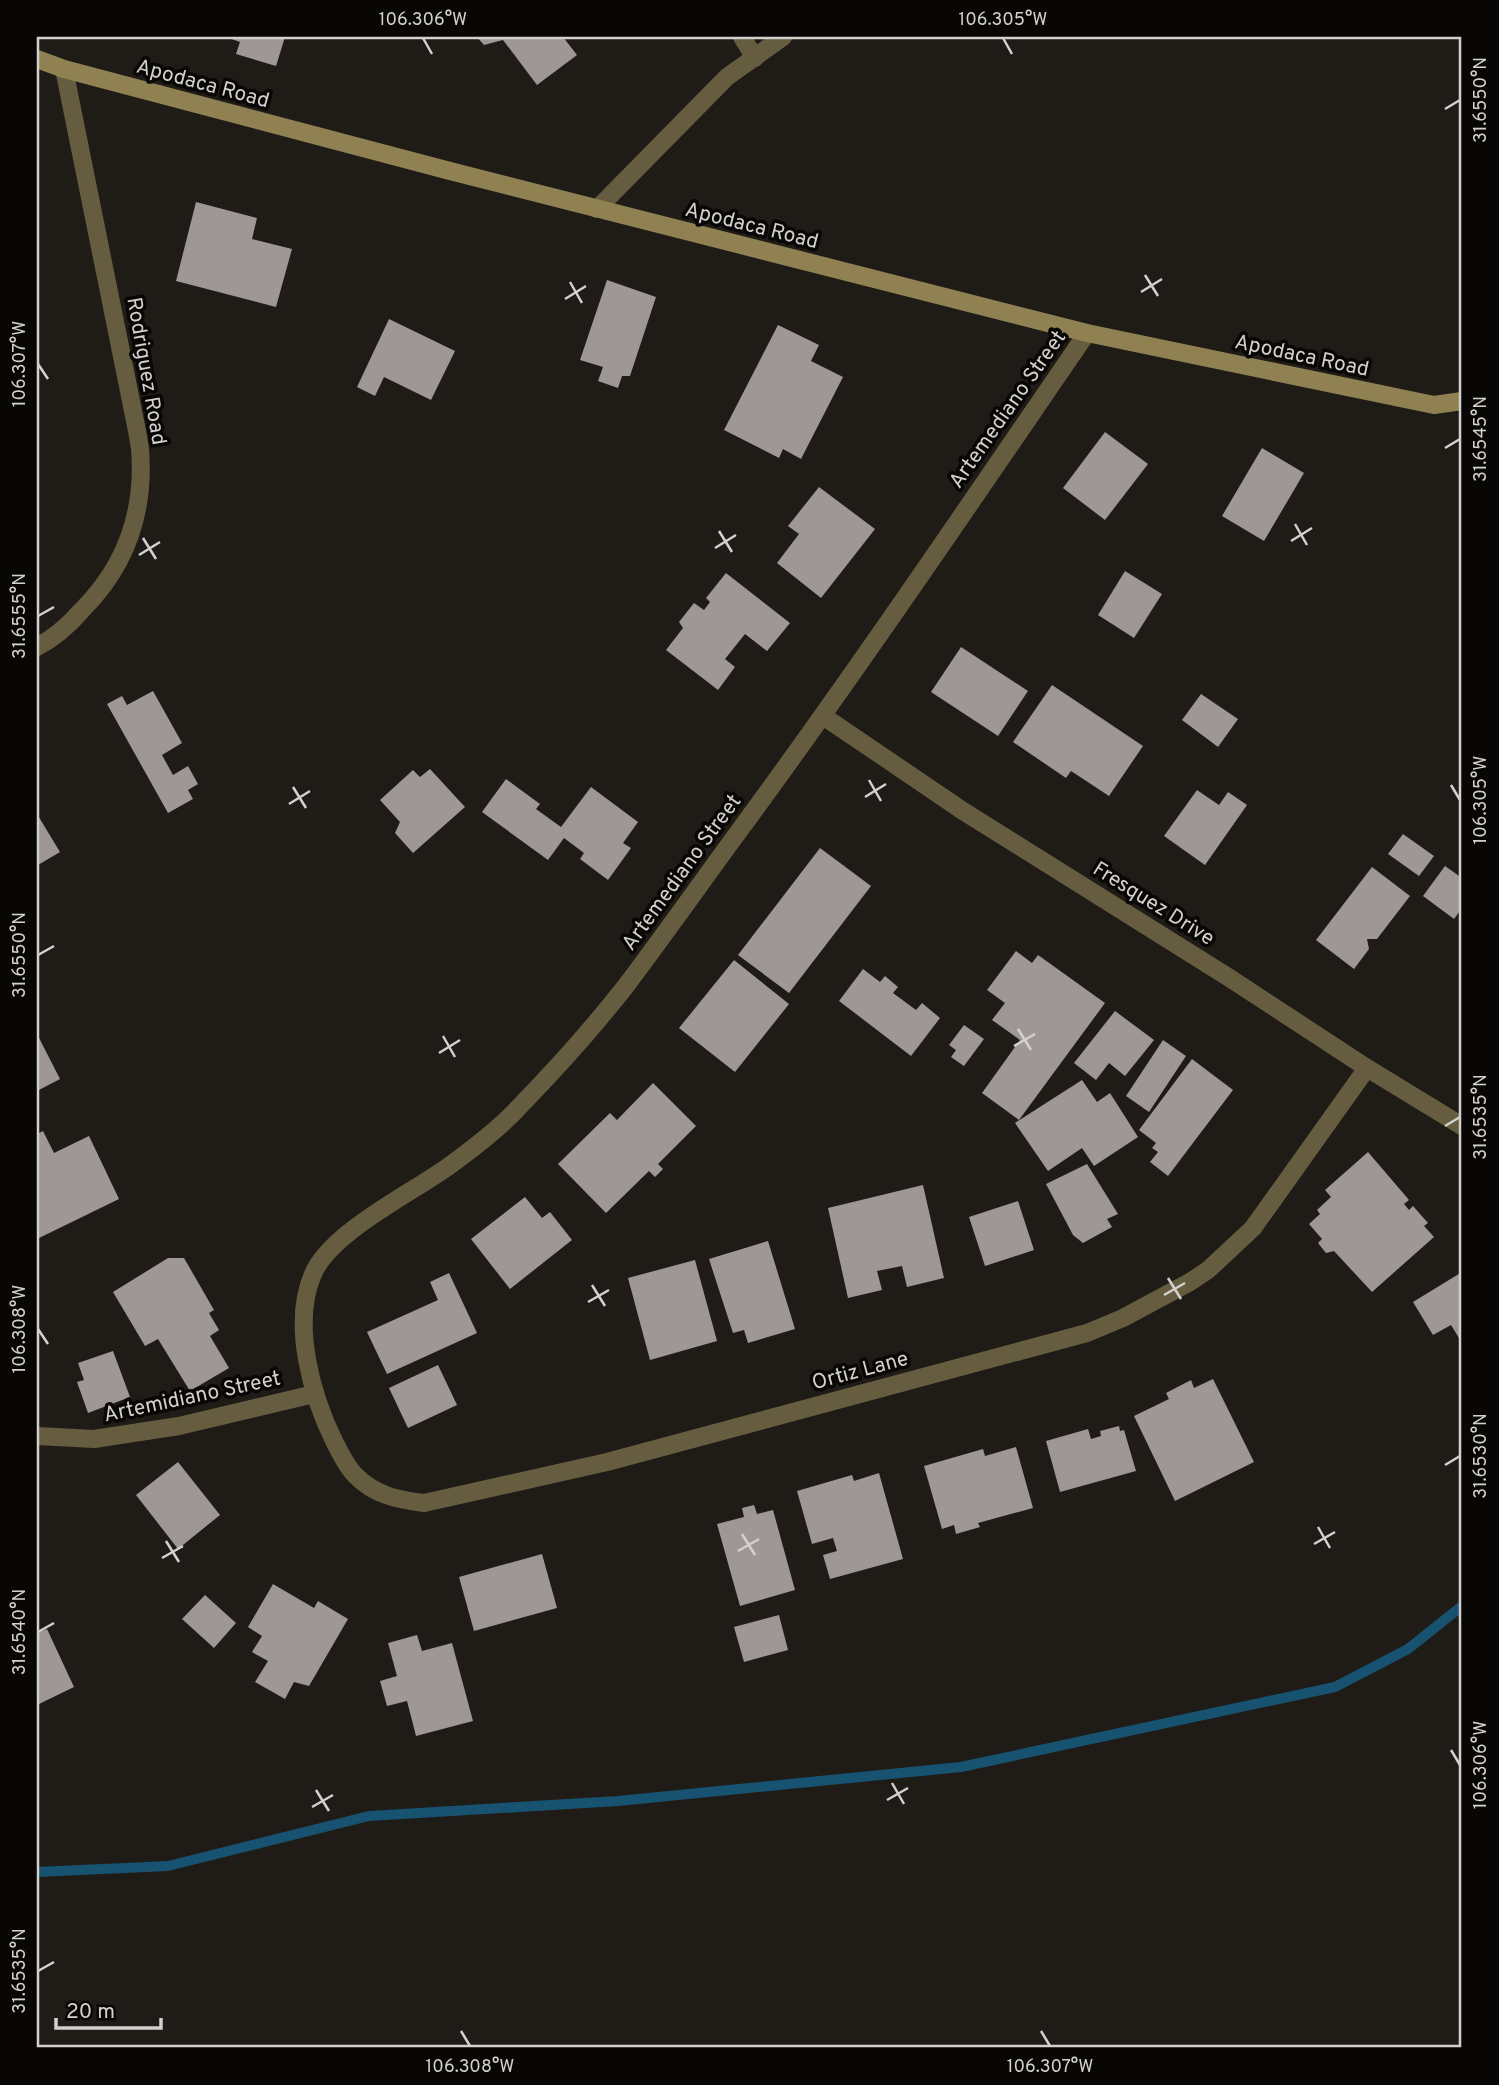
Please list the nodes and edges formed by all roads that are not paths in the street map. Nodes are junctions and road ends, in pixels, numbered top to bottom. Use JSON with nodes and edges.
{"nodes":[{"id":1,"x":742,"y":37,"type":"edge"},
{"id":2,"x":783,"y":37,"type":"edge"},
{"id":3,"x":755,"y":58,"type":"junction"},
{"id":4,"x":37,"y":59,"type":"edge"},
{"id":5,"x":64,"y":69,"type":"junction"},
{"id":6,"x":597,"y":209,"type":"junction"},
{"id":7,"x":1087,"y":333,"type":"junction"},
{"id":8,"x":1462,"y":401,"type":"edge"},
{"id":9,"x":37,"y":648,"type":"edge"},
{"id":10,"x":823,"y":716,"type":"junction"},
{"id":11,"x":1367,"y":1068,"type":"junction"},
{"id":12,"x":1462,"y":1126,"type":"edge"},
{"id":13,"x":314,"y":1394,"type":"junction"},
{"id":14,"x":37,"y":1436,"type":"edge"}],
"edges":[{"from":1,"to":3,"type":"street"},
{"from":2,"to":3,"type":"street"},
{"from":3,"to":6,"type":"street"},
{"from":4,"to":5,"type":"street","name":"Apodaca Road"},
{"from":5,"to":6,"type":"street","name":"Apodaca Road"},
{"from":5,"to":9,"type":"street","name":"Rodriguez Road"},
{"from":6,"to":7,"type":"street","name":"Apodaca Road"},
{"from":7,"to":8,"type":"street","name":"Apodaca Road"},
{"from":7,"to":10,"type":"street","name":"Artemediano Street"},
{"from":10,"to":11,"type":"street","name":"Fresquez Drive"},
{"from":10,"to":13,"type":"street","name":"Artemediano Street"},
{"from":11,"to":12,"type":"street","name":"Fresquez Drive"},
{"from":11,"to":13,"type":"street","name":"Ortiz Lane"},
{"from":13,"to":14,"type":"street","name":"Artemidiano Street"}]}
